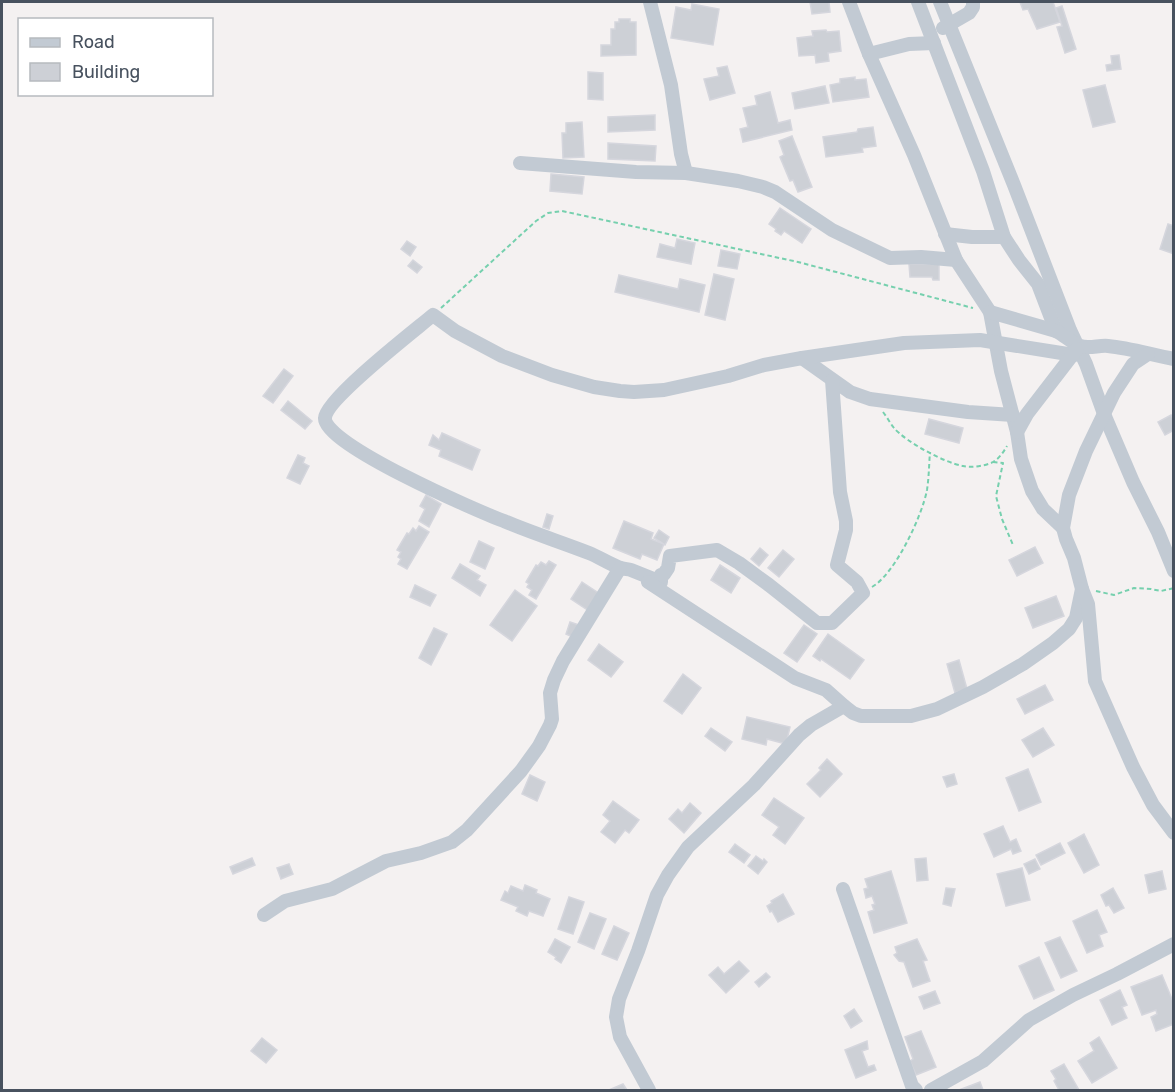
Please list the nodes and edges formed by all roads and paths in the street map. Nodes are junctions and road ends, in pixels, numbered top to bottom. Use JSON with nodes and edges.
{"nodes":[{"id":1,"x":650,"y":2,"type":"edge"},
{"id":2,"x":849,"y":2,"type":"edge"},
{"id":3,"x":918,"y":2,"type":"edge"},
{"id":4,"x":940,"y":2,"type":"edge"},
{"id":5,"x":973,"y":2,"type":"edge"},
{"id":6,"x":949,"y":25,"type":"junction"},
{"id":7,"x":932,"y":38,"type":"junction"},
{"id":8,"x":869,"y":54,"type":"junction"},
{"id":9,"x":520,"y":163,"type":"dead end"},
{"id":10,"x":686,"y":172,"type":"junction"},
{"id":11,"x":945,"y":234,"type":"junction"},
{"id":12,"x":1004,"y":237,"type":"junction"},
{"id":13,"x":956,"y":260,"type":"junction"},
{"id":14,"x":990,"y":312,"type":"junction"},
{"id":15,"x":433,"y":315,"type":"junction"},
{"id":16,"x":1056,"y":331,"type":"junction"},
{"id":17,"x":995,"y":342,"type":"junction"},
{"id":18,"x":1076,"y":349,"type":"junction"},
{"id":19,"x":1148,"y":354,"type":"junction"},
{"id":20,"x":802,"y":358,"type":"junction"},
{"id":21,"x":1173,"y":359,"type":"edge"},
{"id":22,"x":832,"y":380,"type":"junction"},
{"id":23,"x":878,"y":401,"type":"junction"},
{"id":24,"x":1104,"y":414,"type":"junction"},
{"id":25,"x":1013,"y":415,"type":"junction"},
{"id":26,"x":1017,"y":432,"type":"junction"},
{"id":27,"x":930,"y":452,"type":"junction"},
{"id":28,"x":993,"y":462,"type":"junction"},
{"id":29,"x":1063,"y":528,"type":"junction"},
{"id":30,"x":1013,"y":545,"type":"dead end"},
{"id":31,"x":624,"y":569,"type":"junction"},
{"id":32,"x":1173,"y":571,"type":"edge"},
{"id":33,"x":869,"y":587,"type":"dead end"},
{"id":34,"x":1173,"y":588,"type":"edge"},
{"id":35,"x":1082,"y":589,"type":"junction"},
{"id":36,"x":844,"y":706,"type":"junction"},
{"id":37,"x":1173,"y":833,"type":"edge"},
{"id":38,"x":843,"y":889,"type":"dead end"},
{"id":39,"x":264,"y":915,"type":"dead end"},
{"id":40,"x":1173,"y":944,"type":"edge"},
{"id":41,"x":649,"y":1090,"type":"edge"},
{"id":42,"x":916,"y":1090,"type":"edge"},
{"id":43,"x":931,"y":1090,"type":"edge"}],
"edges":[{"from":1,"to":10,"type":"street"},
{"from":2,"to":8,"type":"street"},
{"from":3,"to":7,"type":"street"},
{"from":4,"to":6,"type":"street"},
{"from":5,"to":6,"type":"street"},
{"from":6,"to":7,"type":"street"},
{"from":6,"to":18,"type":"street"},
{"from":7,"to":8,"type":"street"},
{"from":7,"to":12,"type":"street"},
{"from":8,"to":11,"type":"street"},
{"from":9,"to":10,"type":"street"},
{"from":10,"to":13,"type":"street"},
{"from":11,"to":12,"type":"street"},
{"from":11,"to":13,"type":"street"},
{"from":12,"to":16,"type":"street"},
{"from":13,"to":14,"type":"street"},
{"from":14,"to":15,"type":"path"},
{"from":14,"to":16,"type":"street"},
{"from":14,"to":17,"type":"street"},
{"from":15,"to":20,"type":"street"},
{"from":15,"to":31,"type":"street"},
{"from":16,"to":18,"type":"street"},
{"from":17,"to":18,"type":"street"},
{"from":17,"to":20,"type":"street"},
{"from":17,"to":25,"type":"street"},
{"from":18,"to":19,"type":"street"},
{"from":18,"to":24,"type":"street"},
{"from":18,"to":26,"type":"street"},
{"from":19,"to":21,"type":"street"},
{"from":19,"to":24,"type":"street"},
{"from":20,"to":22,"type":"street"},
{"from":22,"to":23,"type":"street"},
{"from":22,"to":31,"type":"street"},
{"from":23,"to":25,"type":"street"},
{"from":23,"to":27,"type":"path"},
{"from":24,"to":29,"type":"street"},
{"from":24,"to":32,"type":"street"},
{"from":25,"to":26,"type":"street"},
{"from":26,"to":28,"type":"path"},
{"from":26,"to":29,"type":"street"},
{"from":27,"to":28,"type":"path"},
{"from":27,"to":33,"type":"path"},
{"from":28,"to":30,"type":"path"},
{"from":29,"to":35,"type":"street"},
{"from":31,"to":36,"type":"street"},
{"from":31,"to":39,"type":"street"},
{"from":34,"to":35,"type":"path"},
{"from":35,"to":36,"type":"street"},
{"from":35,"to":37,"type":"street"},
{"from":36,"to":41,"type":"street"},
{"from":38,"to":42,"type":"street"},
{"from":40,"to":43,"type":"street"}]}
